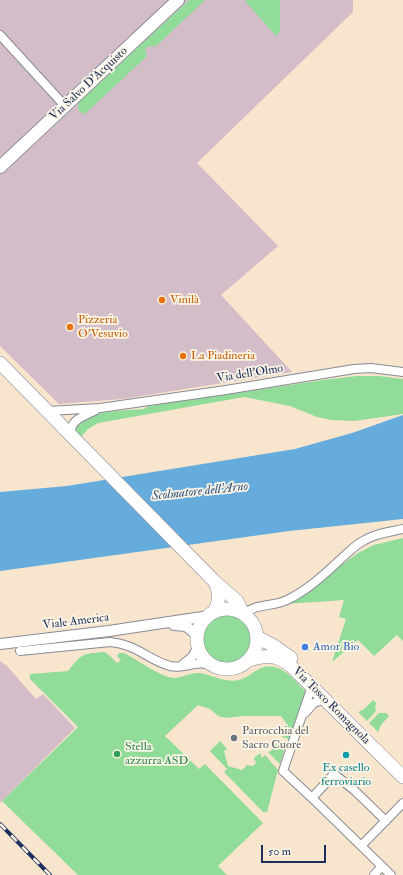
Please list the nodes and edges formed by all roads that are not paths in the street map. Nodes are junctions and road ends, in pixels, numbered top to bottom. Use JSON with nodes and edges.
{"nodes":[{"id":1,"x":178,"y":0,"type":"edge"},
{"id":2,"x":0,"y":35,"type":"edge"},
{"id":3,"x":65,"y":106,"type":"junction"},
{"id":4,"x":0,"y":167,"type":"edge"},
{"id":5,"x":0,"y":363,"type":"edge"},
{"id":6,"x":0,"y":372,"type":"edge"},
{"id":7,"x":403,"y":372,"type":"edge"},
{"id":8,"x":100,"y":408,"type":"junction"},
{"id":9,"x":48,"y":411,"type":"junction"},
{"id":10,"x":75,"y":440,"type":"junction"},
{"id":11,"x":403,"y":529,"type":"edge"},
{"id":12,"x":220,"y":588,"type":"junction"},
{"id":13,"x":243,"y":613,"type":"junction"},
{"id":14,"x":211,"y":614,"type":"junction"},
{"id":15,"x":156,"y":624,"type":"junction"},
{"id":16,"x":257,"y":637,"type":"junction"},
{"id":17,"x":198,"y":641,"type":"junction"},
{"id":18,"x":0,"y":644,"type":"edge"},
{"id":19,"x":20,"y":651,"type":"dead end"},
{"id":20,"x":249,"y":660,"type":"junction"},
{"id":21,"x":211,"y":664,"type":"junction"},
{"id":22,"x":178,"y":666,"type":"junction"},
{"id":23,"x":312,"y":686,"type":"junction"},
{"id":24,"x":324,"y":699,"type":"junction"},
{"id":25,"x":301,"y":719,"type":"junction"},
{"id":26,"x":403,"y":769,"type":"edge"},
{"id":27,"x":403,"y":777,"type":"edge"},
{"id":28,"x":312,"y":798,"type":"junction"},
{"id":29,"x":403,"y":803,"type":"edge"},
{"id":30,"x":386,"y":821,"type":"junction"},
{"id":31,"x":361,"y":846,"type":"junction"},
{"id":32,"x":382,"y":866,"type":"junction"},
{"id":33,"x":374,"y":875,"type":"edge"},
{"id":34,"x":391,"y":875,"type":"edge"}],
"edges":[{"from":1,"to":3,"type":"main road","name":"Via Salvo D'Acquisto"},
{"from":2,"to":3,"type":"street"},
{"from":3,"to":4,"type":"main road","name":"Via Salvo D'Acquisto"},
{"from":5,"to":9,"type":"main road"},
{"from":6,"to":10,"type":"main road"},
{"from":7,"to":8,"type":"street","name":"Via dell'Olmo"},
{"from":8,"to":9,"type":"street","name":"Via dell'Olmo"},
{"from":8,"to":10,"type":"street","name":"Via dell'Olmo"},
{"from":9,"to":10,"type":"main road"},
{"from":10,"to":12,"type":"main road"},
{"from":11,"to":13,"type":"street"},
{"from":12,"to":13,"type":"main road"},
{"from":12,"to":14,"type":"main road"},
{"from":13,"to":14,"type":"main road"},
{"from":13,"to":16,"type":"main road"},
{"from":14,"to":15,"type":"street"},
{"from":14,"to":17,"type":"main road"},
{"from":15,"to":17,"type":"street"},
{"from":15,"to":18,"type":"street","name":"Viale America"},
{"from":16,"to":20,"type":"main road"},
{"from":16,"to":26,"type":"main road","name":"Via Tosco Romagnola"},
{"from":17,"to":21,"type":"main road"},
{"from":17,"to":22,"type":"street"},
{"from":19,"to":22,"type":"street"},
{"from":20,"to":21,"type":"main road"},
{"from":20,"to":23,"type":"main road","name":"Via Tosco Romagnola"},
{"from":21,"to":22,"type":"street"},
{"from":23,"to":24,"type":"main road","name":"Via Tosco Romagnola"},
{"from":23,"to":25,"type":"street"},
{"from":24,"to":25,"type":"street"},
{"from":24,"to":27,"type":"main road","name":"Via Tosco Romagnola"},
{"from":25,"to":28,"type":"street"},
{"from":28,"to":30,"type":"street"},
{"from":28,"to":31,"type":"street"},
{"from":29,"to":30,"type":"street"},
{"from":30,"to":31,"type":"street"},
{"from":31,"to":32,"type":"street"},
{"from":32,"to":33,"type":"street"},
{"from":32,"to":34,"type":"street"}]}
